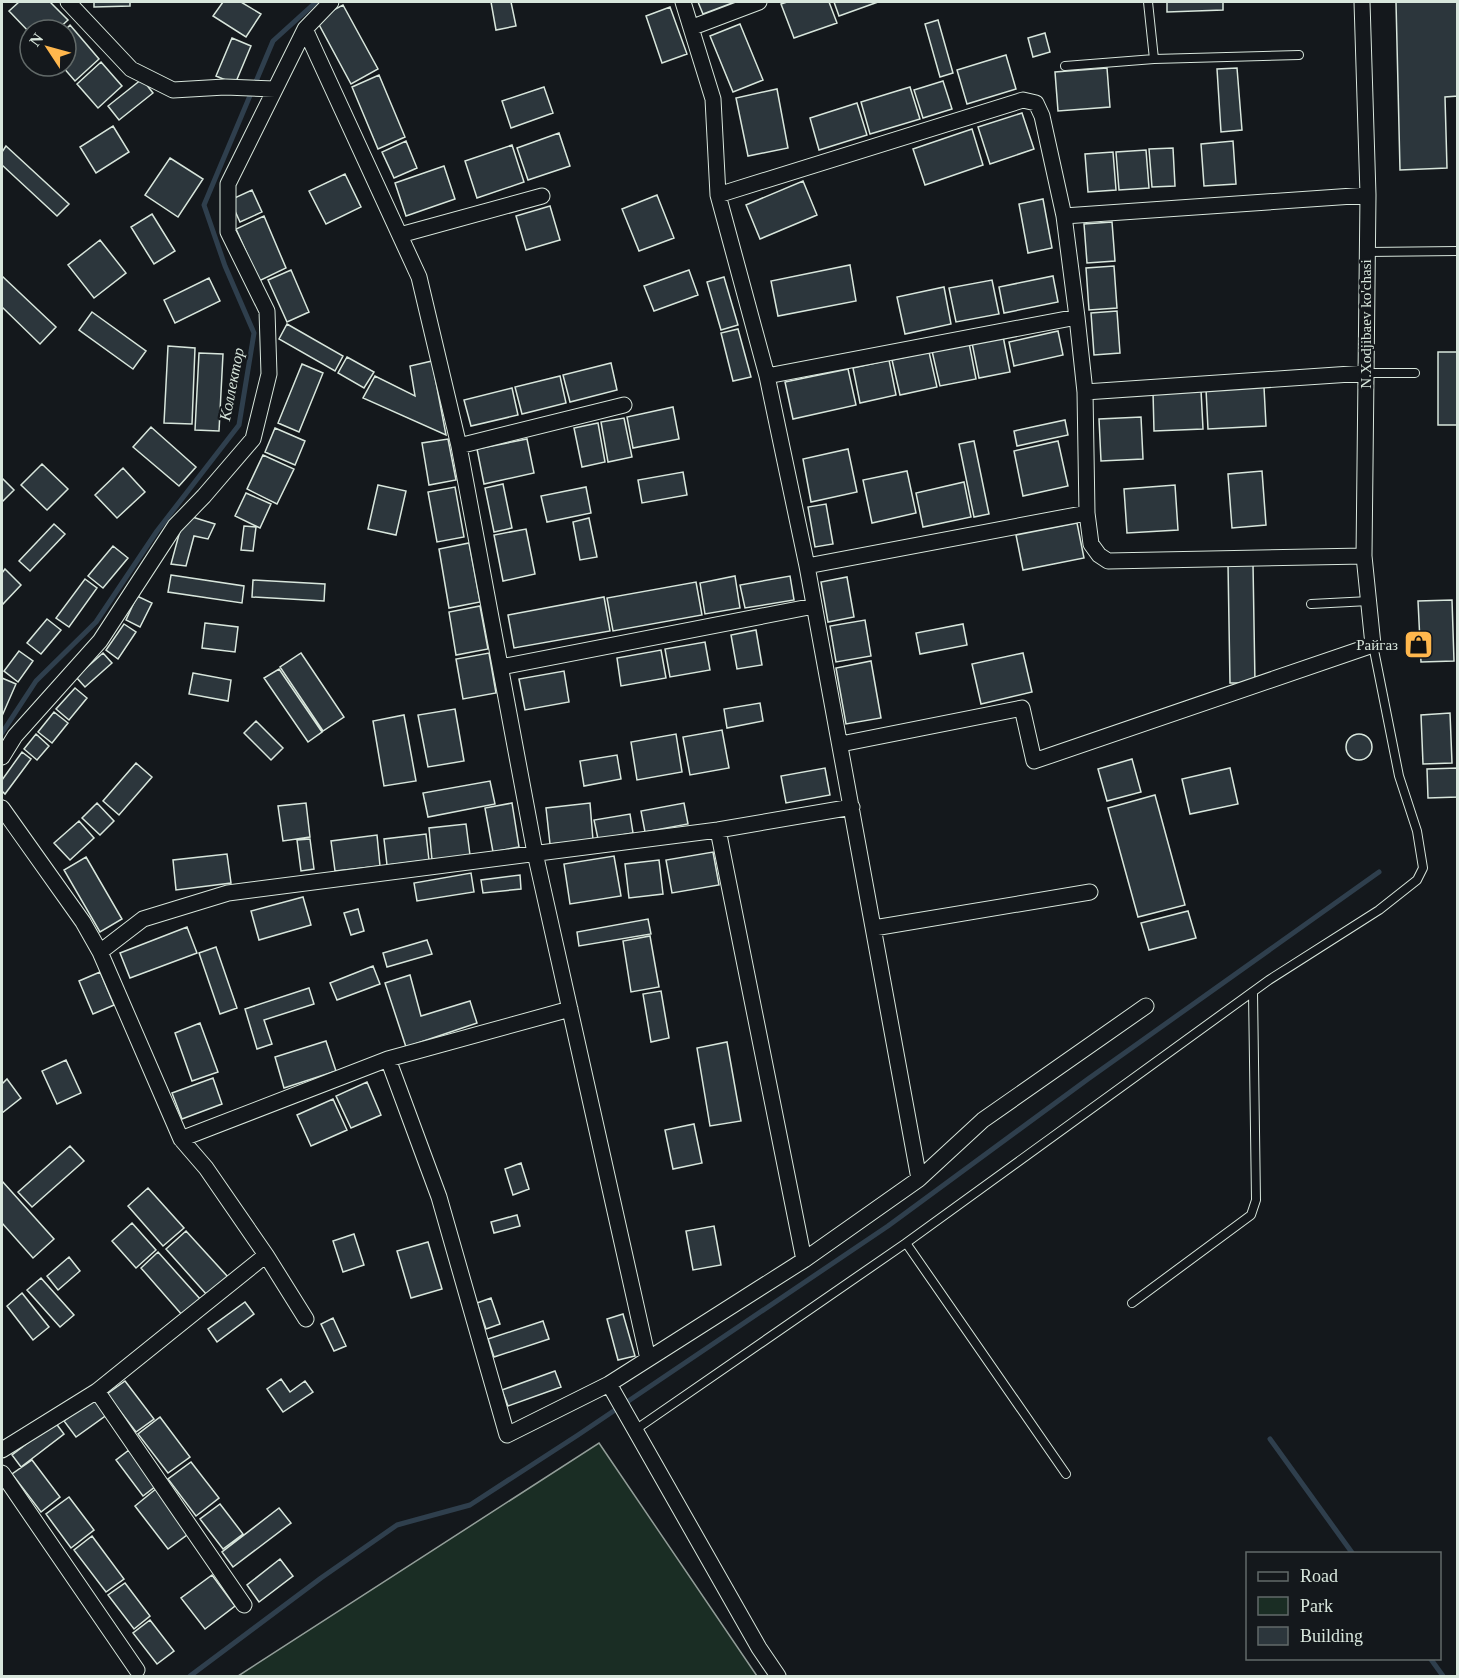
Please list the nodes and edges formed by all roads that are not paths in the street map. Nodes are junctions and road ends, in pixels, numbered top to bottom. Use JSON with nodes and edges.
{"nodes":[{"id":1,"x":68,"y":2,"type":"edge"},
{"id":2,"x":331,"y":2,"type":"edge"},
{"id":3,"x":683,"y":2,"type":"edge"},
{"id":4,"x":759,"y":2,"type":"edge"},
{"id":5,"x":1148,"y":2,"type":"edge"},
{"id":6,"x":1362,"y":2,"type":"edge"},
{"id":7,"x":693,"y":27,"type":"junction"},
{"id":8,"x":305,"y":29,"type":"junction"},
{"id":9,"x":1299,"y":55,"type":"dead end"},
{"id":10,"x":1154,"y":59,"type":"junction"},
{"id":11,"x":1065,"y":66,"type":"dead end"},
{"id":12,"x":275,"y":89,"type":"junction"},
{"id":13,"x":718,"y":195,"type":"junction"},
{"id":14,"x":1368,"y":195,"type":"junction"},
{"id":15,"x":542,"y":196,"type":"dead end"},
{"id":16,"x":1064,"y":216,"type":"junction"},
{"id":17,"x":400,"y":235,"type":"junction"},
{"id":18,"x":1458,"y":251,"type":"edge"},
{"id":19,"x":1367,"y":252,"type":"junction"},
{"id":20,"x":1077,"y":317,"type":"junction"},
{"id":21,"x":1366,"y":373,"type":"junction"},
{"id":22,"x":1415,"y":373,"type":"dead end"},
{"id":23,"x":767,"y":376,"type":"junction"},
{"id":24,"x":1085,"y":392,"type":"junction"},
{"id":25,"x":624,"y":405,"type":"dead end"},
{"id":26,"x":459,"y":446,"type":"junction"},
{"id":27,"x":1087,"y":513,"type":"junction"},
{"id":28,"x":1364,"y":556,"type":"junction"},
{"id":29,"x":807,"y":566,"type":"junction"},
{"id":30,"x":1369,"y":601,"type":"junction"},
{"id":31,"x":1311,"y":604,"type":"dead end"},
{"id":32,"x":814,"y":606,"type":"junction"},
{"id":33,"x":1373,"y":645,"type":"junction"},
{"id":34,"x":501,"y":667,"type":"junction"},
{"id":35,"x":841,"y":744,"type":"junction"},
{"id":36,"x":2,"y":757,"type":"edge"},
{"id":37,"x":852,"y":807,"type":"junction"},
{"id":38,"x":2,"y":808,"type":"edge"},
{"id":39,"x":718,"y":830,"type":"junction"},
{"id":40,"x":535,"y":853,"type":"junction"},
{"id":41,"x":1090,"y":892,"type":"dead end"},
{"id":42,"x":874,"y":928,"type":"junction"},
{"id":43,"x":100,"y":951,"type":"junction"},
{"id":44,"x":1253,"y":992,"type":"junction"},
{"id":45,"x":1146,"y":1006,"type":"dead end"},
{"id":46,"x":570,"y":1009,"type":"junction"},
{"id":47,"x":388,"y":1059,"type":"junction"},
{"id":48,"x":182,"y":1139,"type":"junction"},
{"id":49,"x":919,"y":1179,"type":"junction"},
{"id":50,"x":906,"y":1243,"type":"junction"},
{"id":51,"x":266,"y":1255,"type":"junction"},
{"id":52,"x":804,"y":1260,"type":"junction"},
{"id":53,"x":1132,"y":1303,"type":"dead end"},
{"id":54,"x":306,"y":1319,"type":"dead end"},
{"id":55,"x":648,"y":1359,"type":"junction"},
{"id":56,"x":609,"y":1384,"type":"junction"},
{"id":57,"x":97,"y":1390,"type":"junction"},
{"id":58,"x":635,"y":1430,"type":"junction"},
{"id":59,"x":2,"y":1450,"type":"edge"},
{"id":60,"x":2,"y":1473,"type":"edge"},
{"id":61,"x":1066,"y":1474,"type":"dead end"},
{"id":62,"x":244,"y":1605,"type":"dead end"},
{"id":63,"x":137,"y":1670,"type":"dead end"},
{"id":64,"x":778,"y":1677,"type":"edge"}],
"edges":[{"from":1,"to":12,"type":"street"},
{"from":2,"to":8,"type":"street"},
{"from":3,"to":7,"type":"street"},
{"from":4,"to":7,"type":"street"},
{"from":5,"to":10,"type":"lane"},
{"from":6,"to":14,"type":"street","name":"N.Xodjibaev ko'chasi"},
{"from":7,"to":13,"type":"street"},
{"from":8,"to":12,"type":"street"},
{"from":8,"to":17,"type":"street"},
{"from":9,"to":10,"type":"lane"},
{"from":10,"to":11,"type":"lane"},
{"from":12,"to":36,"type":"street"},
{"from":13,"to":16,"type":"street"},
{"from":13,"to":23,"type":"street"},
{"from":14,"to":16,"type":"street"},
{"from":14,"to":19,"type":"street","name":"N.Xodjibaev ko'chasi"},
{"from":15,"to":17,"type":"street"},
{"from":16,"to":20,"type":"street"},
{"from":17,"to":26,"type":"street"},
{"from":18,"to":19,"type":"lane"},
{"from":19,"to":21,"type":"street","name":"N.Xodjibaev ko'chasi"},
{"from":20,"to":23,"type":"street"},
{"from":20,"to":24,"type":"street"},
{"from":21,"to":22,"type":"lane"},
{"from":21,"to":24,"type":"street"},
{"from":21,"to":28,"type":"street","name":"N.Xodjibaev ko'chasi"},
{"from":23,"to":29,"type":"street"},
{"from":24,"to":27,"type":"street"},
{"from":25,"to":26,"type":"street"},
{"from":26,"to":34,"type":"street"},
{"from":27,"to":28,"type":"street"},
{"from":27,"to":29,"type":"street"},
{"from":28,"to":30,"type":"street","name":"N.Xodjibaev ko'chasi"},
{"from":29,"to":32,"type":"street"},
{"from":30,"to":31,"type":"lane"},
{"from":30,"to":33,"type":"street","name":"N.Xodjibaev ko'chasi"},
{"from":32,"to":34,"type":"street"},
{"from":32,"to":35,"type":"street"},
{"from":33,"to":35,"type":"street"},
{"from":33,"to":44,"type":"lane"},
{"from":34,"to":40,"type":"street"},
{"from":35,"to":37,"type":"street"},
{"from":37,"to":39,"type":"street"},
{"from":37,"to":42,"type":"street"},
{"from":38,"to":43,"type":"street"},
{"from":39,"to":40,"type":"street"},
{"from":39,"to":52,"type":"street"},
{"from":40,"to":43,"type":"street"},
{"from":40,"to":46,"type":"street"},
{"from":41,"to":42,"type":"street"},
{"from":42,"to":49,"type":"street"},
{"from":43,"to":48,"type":"street"},
{"from":44,"to":50,"type":"lane"},
{"from":44,"to":53,"type":"lane"},
{"from":45,"to":49,"type":"street"},
{"from":46,"to":47,"type":"street"},
{"from":46,"to":55,"type":"street"},
{"from":47,"to":48,"type":"street"},
{"from":47,"to":56,"type":"street"},
{"from":48,"to":51,"type":"street"},
{"from":49,"to":52,"type":"street"},
{"from":50,"to":58,"type":"lane"},
{"from":50,"to":61,"type":"lane"},
{"from":51,"to":54,"type":"street"},
{"from":51,"to":57,"type":"street"},
{"from":52,"to":55,"type":"street"},
{"from":55,"to":56,"type":"street"},
{"from":56,"to":58,"type":"street"},
{"from":57,"to":59,"type":"street"},
{"from":57,"to":62,"type":"street"},
{"from":58,"to":64,"type":"street"},
{"from":60,"to":63,"type":"street"}]}
